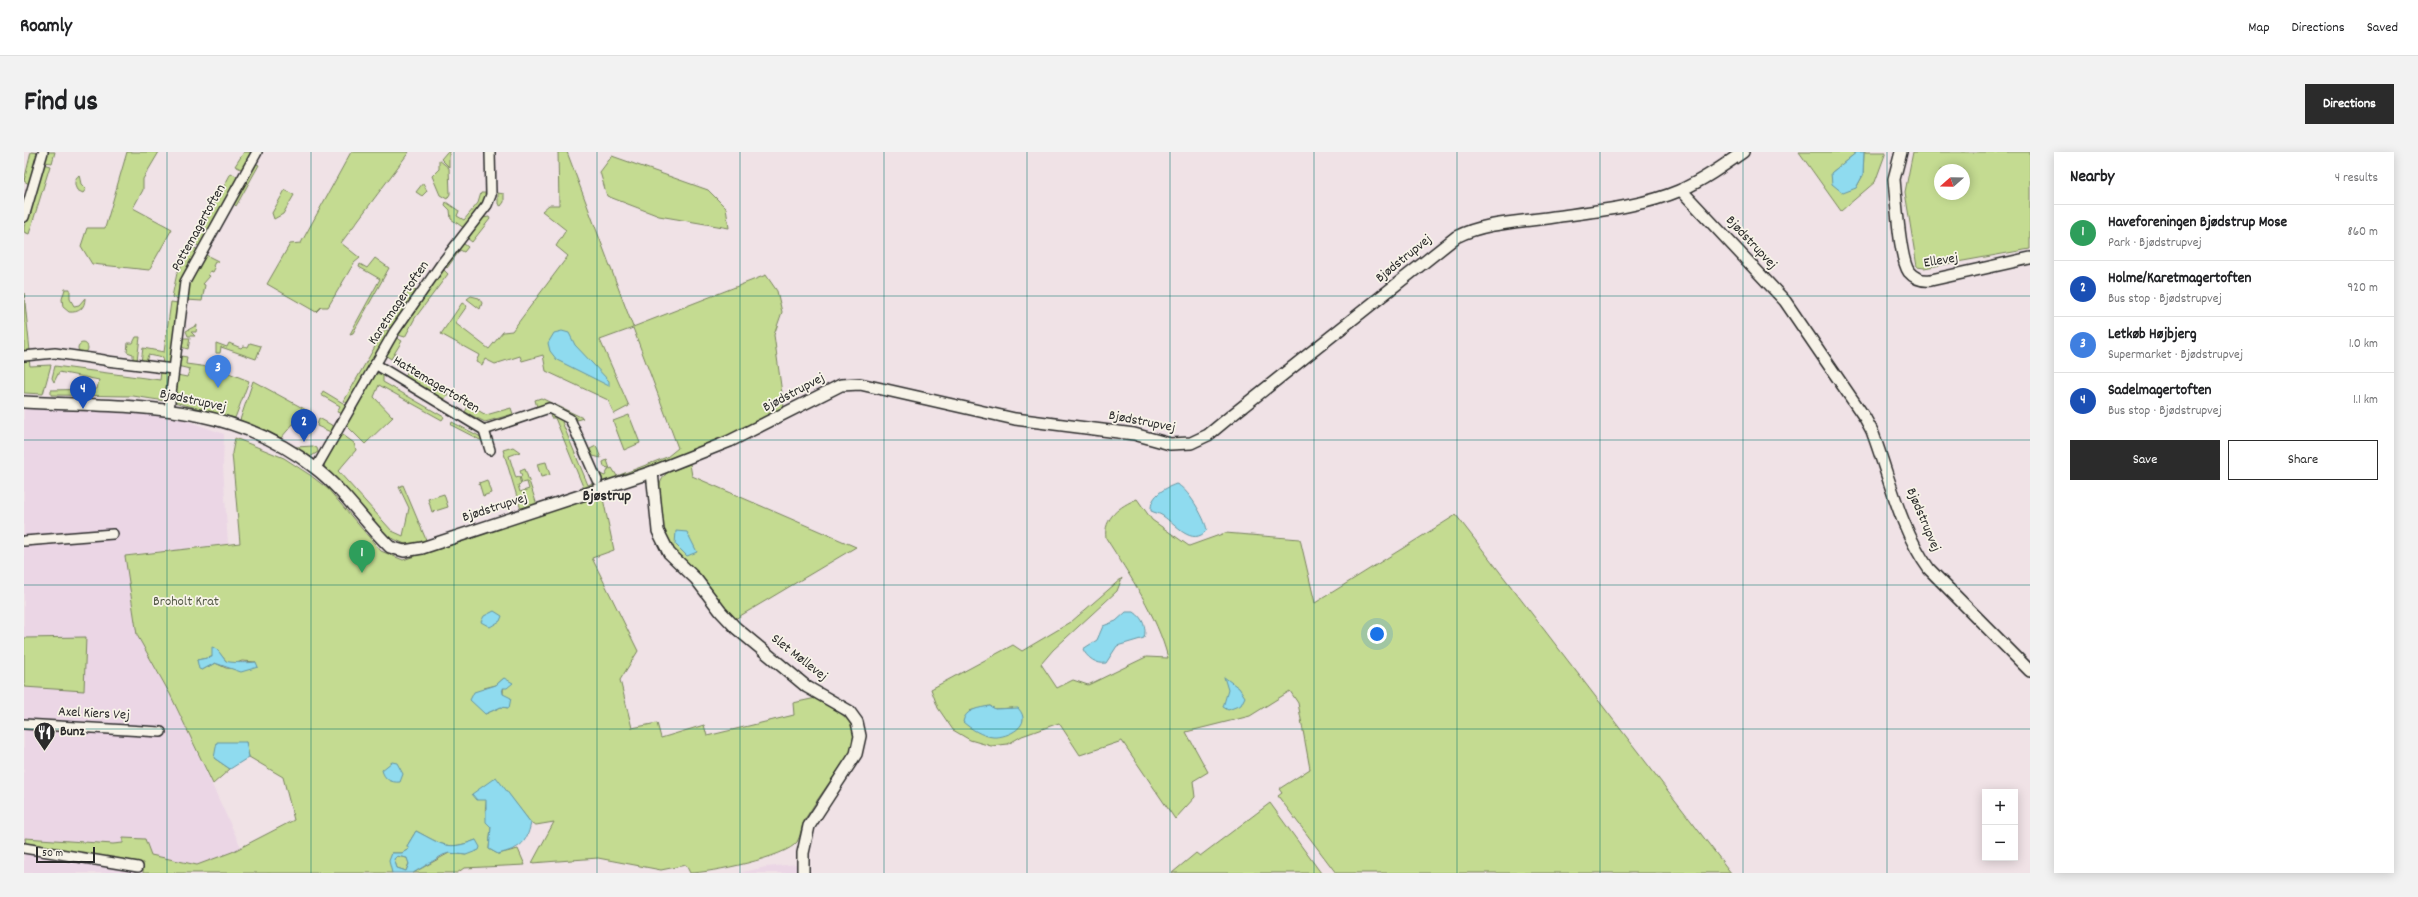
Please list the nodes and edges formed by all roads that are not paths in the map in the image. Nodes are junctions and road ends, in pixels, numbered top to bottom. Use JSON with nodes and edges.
{"nodes":[{"id":1,"x":43,"y":152,"type":"edge"},
{"id":2,"x":258,"y":152,"type":"edge"},
{"id":3,"x":490,"y":152,"type":"edge"},
{"id":4,"x":1744,"y":152,"type":"edge"},
{"id":5,"x":1901,"y":152,"type":"edge"},
{"id":6,"x":1681,"y":190,"type":"junction"},
{"id":7,"x":24,"y":217,"type":"edge"},
{"id":8,"x":2030,"y":258,"type":"edge"},
{"id":9,"x":24,"y":356,"type":"edge"},
{"id":10,"x":374,"y":364,"type":"junction"},
{"id":11,"x":173,"y":369,"type":"junction"},
{"id":12,"x":24,"y":402,"type":"edge"},
{"id":13,"x":169,"y":409,"type":"junction"},
{"id":14,"x":484,"y":430,"type":"junction"},
{"id":15,"x":490,"y":450,"type":"dead end"},
{"id":16,"x":316,"y":468,"type":"junction"},
{"id":17,"x":652,"y":472,"type":"junction"},
{"id":18,"x":597,"y":480,"type":"dead end"},
{"id":19,"x":113,"y":534,"type":"dead end"},
{"id":20,"x":24,"y":541,"type":"edge"},
{"id":21,"x":2030,"y":671,"type":"edge"},
{"id":22,"x":24,"y":724,"type":"edge"},
{"id":23,"x":162,"y":732,"type":"dead end"},
{"id":24,"x":24,"y":848,"type":"edge"},
{"id":25,"x":138,"y":867,"type":"dead end"},
{"id":26,"x":803,"y":873,"type":"edge"}],
"edges":[{"from":1,"to":7,"type":"street"},
{"from":2,"to":11,"type":"street","name":"Pottemagertoften"},
{"from":3,"to":10,"type":"street","name":"Karetmagertoften"},
{"from":4,"to":6,"type":"street"},
{"from":5,"to":8,"type":"street","name":"Ellevej"},
{"from":6,"to":17,"type":"street","name":"Bjødstrupvej"},
{"from":6,"to":21,"type":"street","name":"Bjødstrupvej"},
{"from":9,"to":11,"type":"street"},
{"from":10,"to":14,"type":"street","name":"Hattemagertoften"},
{"from":10,"to":16,"type":"street","name":"Karetmagertoften"},
{"from":11,"to":13,"type":"street","name":"Pottemagertoften"},
{"from":12,"to":13,"type":"street","name":"Bjødstrupvej"},
{"from":13,"to":16,"type":"street","name":"Bjødstrupvej"},
{"from":14,"to":15,"type":"street","name":"Hattemagertoften"},
{"from":14,"to":18,"type":"street","name":"Hattemagertoften"},
{"from":16,"to":17,"type":"street","name":"Bjødstrupvej"},
{"from":17,"to":26,"type":"street","name":"Slet Møllevej"},
{"from":19,"to":20,"type":"street"},
{"from":22,"to":23,"type":"street","name":"Axel Kiers Vej"},
{"from":24,"to":25,"type":"street"}]}
